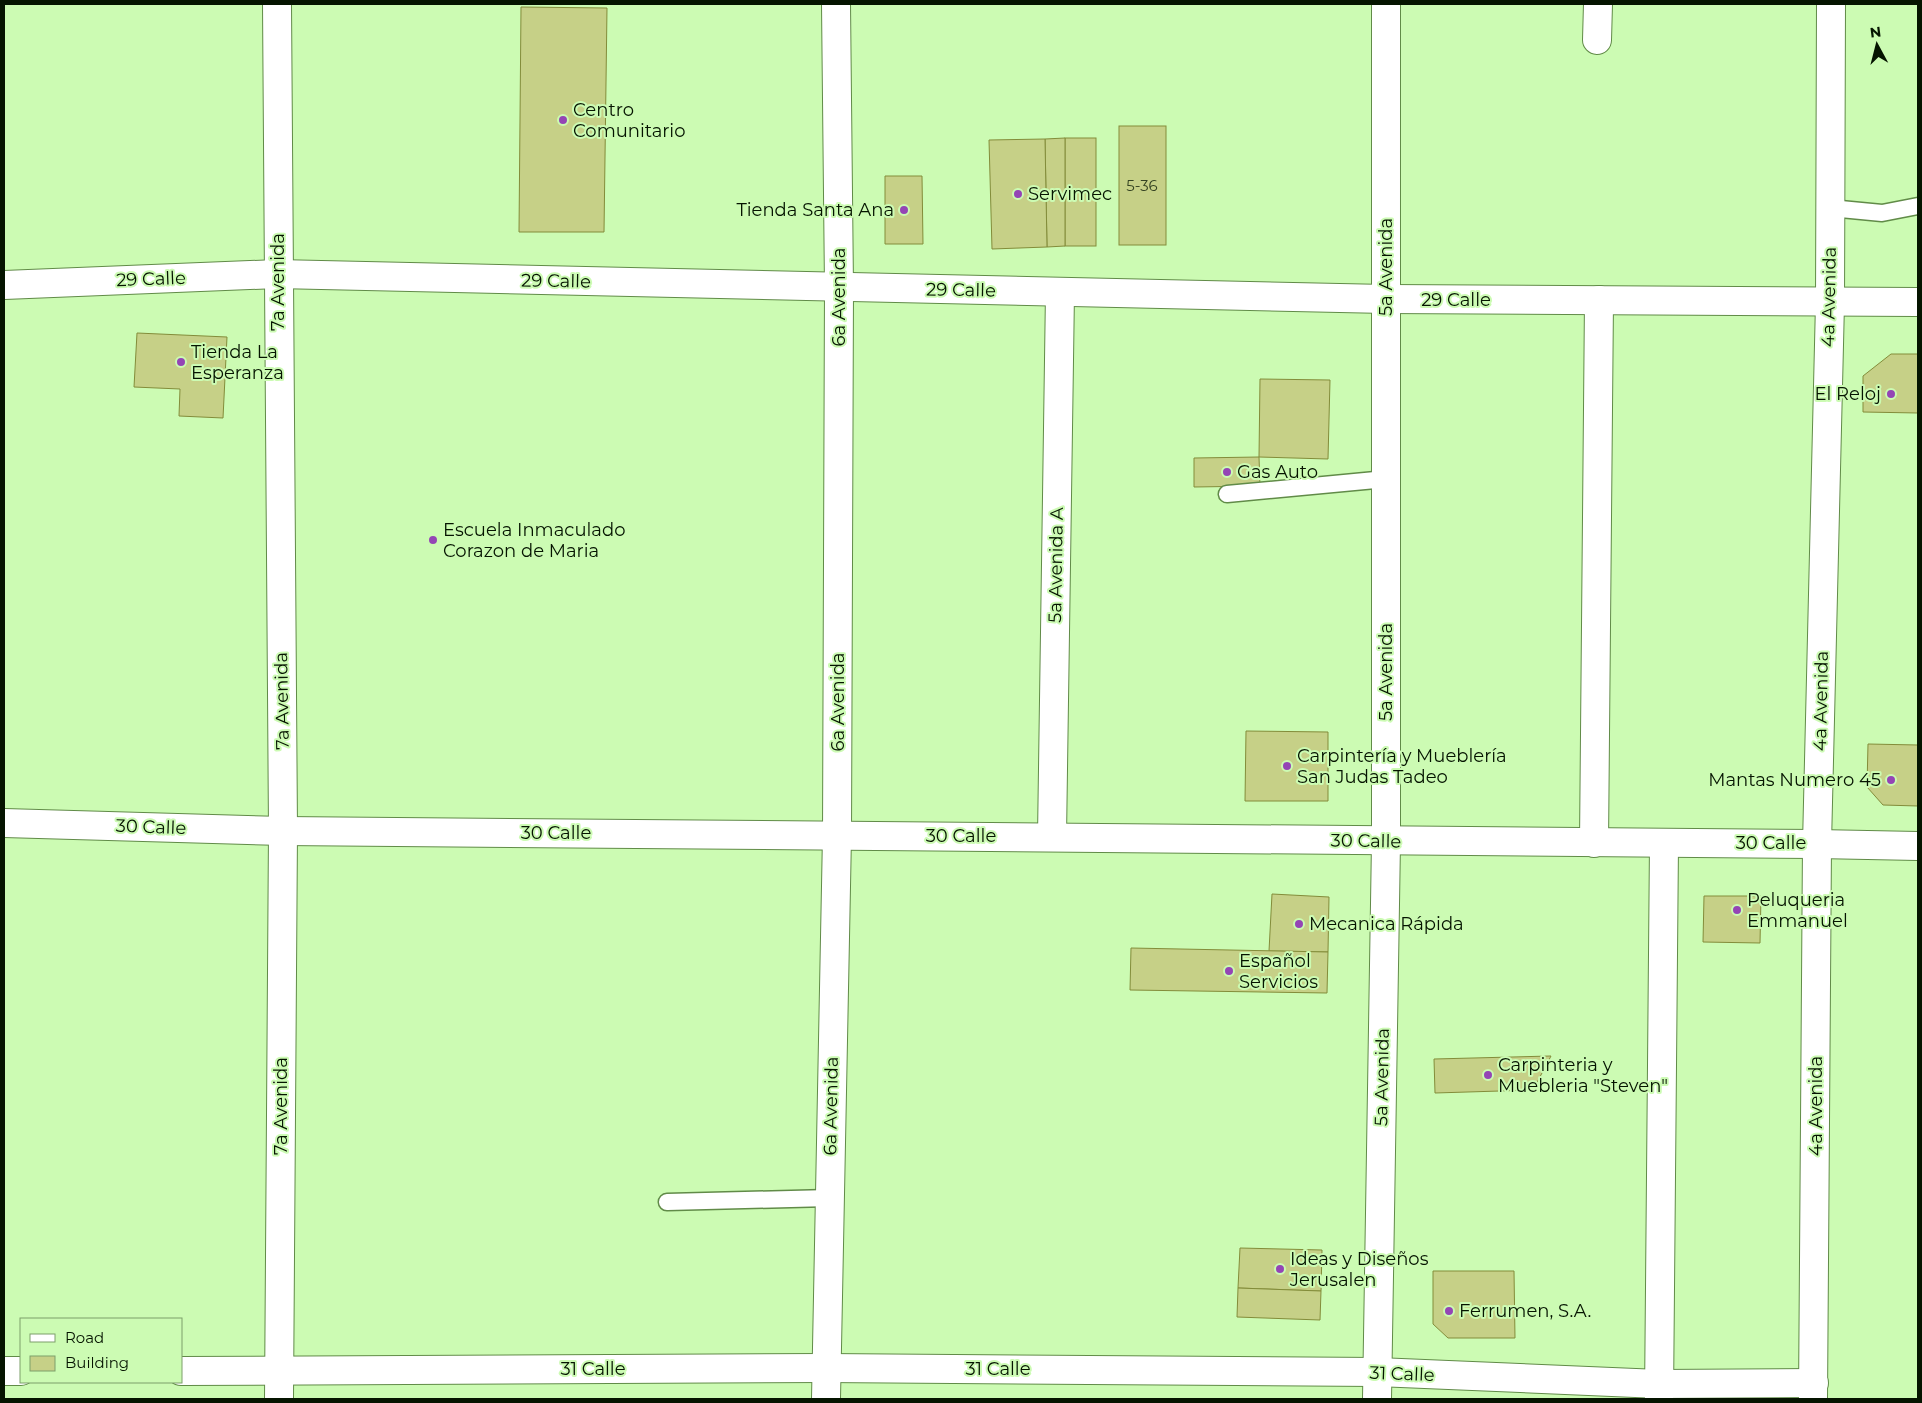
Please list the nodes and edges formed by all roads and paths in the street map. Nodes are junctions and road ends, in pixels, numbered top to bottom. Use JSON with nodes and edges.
{"nodes":[{"id":1,"x":277,"y":4,"type":"edge"},
{"id":2,"x":836,"y":4,"type":"edge"},
{"id":3,"x":1386,"y":4,"type":"edge"},
{"id":4,"x":1598,"y":4,"type":"edge"},
{"id":5,"x":1830,"y":4,"type":"edge"},
{"id":6,"x":1598,"y":40,"type":"dead end"},
{"id":7,"x":1918,"y":206,"type":"edge"},
{"id":8,"x":1830,"y":208,"type":"junction"},
{"id":9,"x":277,"y":274,"type":"junction"},
{"id":10,"x":4,"y":285,"type":"edge"},
{"id":11,"x":839,"y":288,"type":"junction"},
{"id":12,"x":1060,"y":292,"type":"junction"},
{"id":13,"x":1386,"y":299,"type":"junction"},
{"id":14,"x":1599,"y":300,"type":"junction"},
{"id":15,"x":1830,"y":302,"type":"junction"},
{"id":16,"x":1918,"y":302,"type":"edge"},
{"id":17,"x":1386,"y":479,"type":"junction"},
{"id":18,"x":1228,"y":494,"type":"dead end"},
{"id":19,"x":4,"y":823,"type":"edge"},
{"id":20,"x":283,"y":831,"type":"junction"},
{"id":21,"x":837,"y":835,"type":"junction"},
{"id":22,"x":1052,"y":837,"type":"junction"},
{"id":23,"x":1386,"y":842,"type":"junction"},
{"id":24,"x":1594,"y":843,"type":"junction"},
{"id":25,"x":1664,"y":843,"type":"junction"},
{"id":26,"x":1817,"y":844,"type":"junction"},
{"id":27,"x":1918,"y":846,"type":"edge"},
{"id":28,"x":830,"y":1198,"type":"junction"},
{"id":29,"x":667,"y":1202,"type":"dead end"},
{"id":30,"x":825,"y":1368,"type":"junction"},
{"id":31,"x":279,"y":1370,"type":"junction"},
{"id":32,"x":4,"y":1371,"type":"edge"},
{"id":33,"x":20,"y":1371,"type":"edge"},
{"id":34,"x":182,"y":1371,"type":"edge"},
{"id":35,"x":1377,"y":1372,"type":"junction"},
{"id":36,"x":1814,"y":1391,"type":"edge"},
{"id":37,"x":1659,"y":1392,"type":"edge"},
{"id":38,"x":279,"y":1399,"type":"edge"},
{"id":39,"x":826,"y":1399,"type":"edge"},
{"id":40,"x":1378,"y":1399,"type":"edge"}],
"edges":[{"from":1,"to":9,"type":"street","name":"7a Avenida"},
{"from":2,"to":11,"type":"street","name":"6a Avenida"},
{"from":3,"to":13,"type":"street","name":"5a Avenida"},
{"from":4,"to":6,"type":"street"},
{"from":5,"to":8,"type":"street","name":"4a Avenida"},
{"from":7,"to":8,"type":"lane"},
{"from":8,"to":15,"type":"street","name":"4a Avenida"},
{"from":9,"to":10,"type":"street","name":"29 Calle"},
{"from":9,"to":11,"type":"street","name":"29 Calle"},
{"from":9,"to":20,"type":"street","name":"7a Avenida"},
{"from":11,"to":12,"type":"street","name":"29 Calle"},
{"from":11,"to":21,"type":"street","name":"6a Avenida"},
{"from":12,"to":13,"type":"street","name":"29 Calle"},
{"from":12,"to":22,"type":"street","name":"5a Avenida A"},
{"from":13,"to":14,"type":"street","name":"29 Calle"},
{"from":13,"to":17,"type":"street","name":"5a Avenida"},
{"from":14,"to":15,"type":"street","name":"29 Calle"},
{"from":14,"to":24,"type":"street"},
{"from":15,"to":16,"type":"street","name":"29 Calle"},
{"from":15,"to":26,"type":"street","name":"4a Avenida"},
{"from":17,"to":18,"type":"lane"},
{"from":17,"to":23,"type":"street","name":"5a Avenida"},
{"from":19,"to":20,"type":"street","name":"30 Calle"},
{"from":20,"to":21,"type":"street","name":"30 Calle"},
{"from":20,"to":31,"type":"street","name":"7a Avenida"},
{"from":21,"to":22,"type":"street","name":"30 Calle"},
{"from":21,"to":28,"type":"street","name":"6a Avenida"},
{"from":22,"to":23,"type":"street","name":"30 Calle"},
{"from":23,"to":24,"type":"street","name":"30 Calle"},
{"from":23,"to":35,"type":"street","name":"5a Avenida"},
{"from":24,"to":25,"type":"street","name":"30 Calle"},
{"from":25,"to":26,"type":"street","name":"30 Calle"},
{"from":25,"to":37,"type":"street"},
{"from":26,"to":27,"type":"street","name":"30 Calle"},
{"from":26,"to":36,"type":"street","name":"4a Avenida"},
{"from":28,"to":29,"type":"lane"},
{"from":28,"to":30,"type":"street","name":"6a Avenida"},
{"from":30,"to":31,"type":"street","name":"31 Calle"},
{"from":30,"to":35,"type":"street","name":"31 Calle"},
{"from":30,"to":39,"type":"street","name":"6a Avenida"},
{"from":31,"to":34,"type":"street","name":"31 Calle"},
{"from":31,"to":38,"type":"street","name":"7a Avenida"},
{"from":32,"to":33,"type":"street"},
{"from":35,"to":37,"type":"street","name":"31 Calle"},
{"from":35,"to":40,"type":"street","name":"5a Avenida"},
{"from":36,"to":37,"type":"street","name":"31 Calle"}]}
